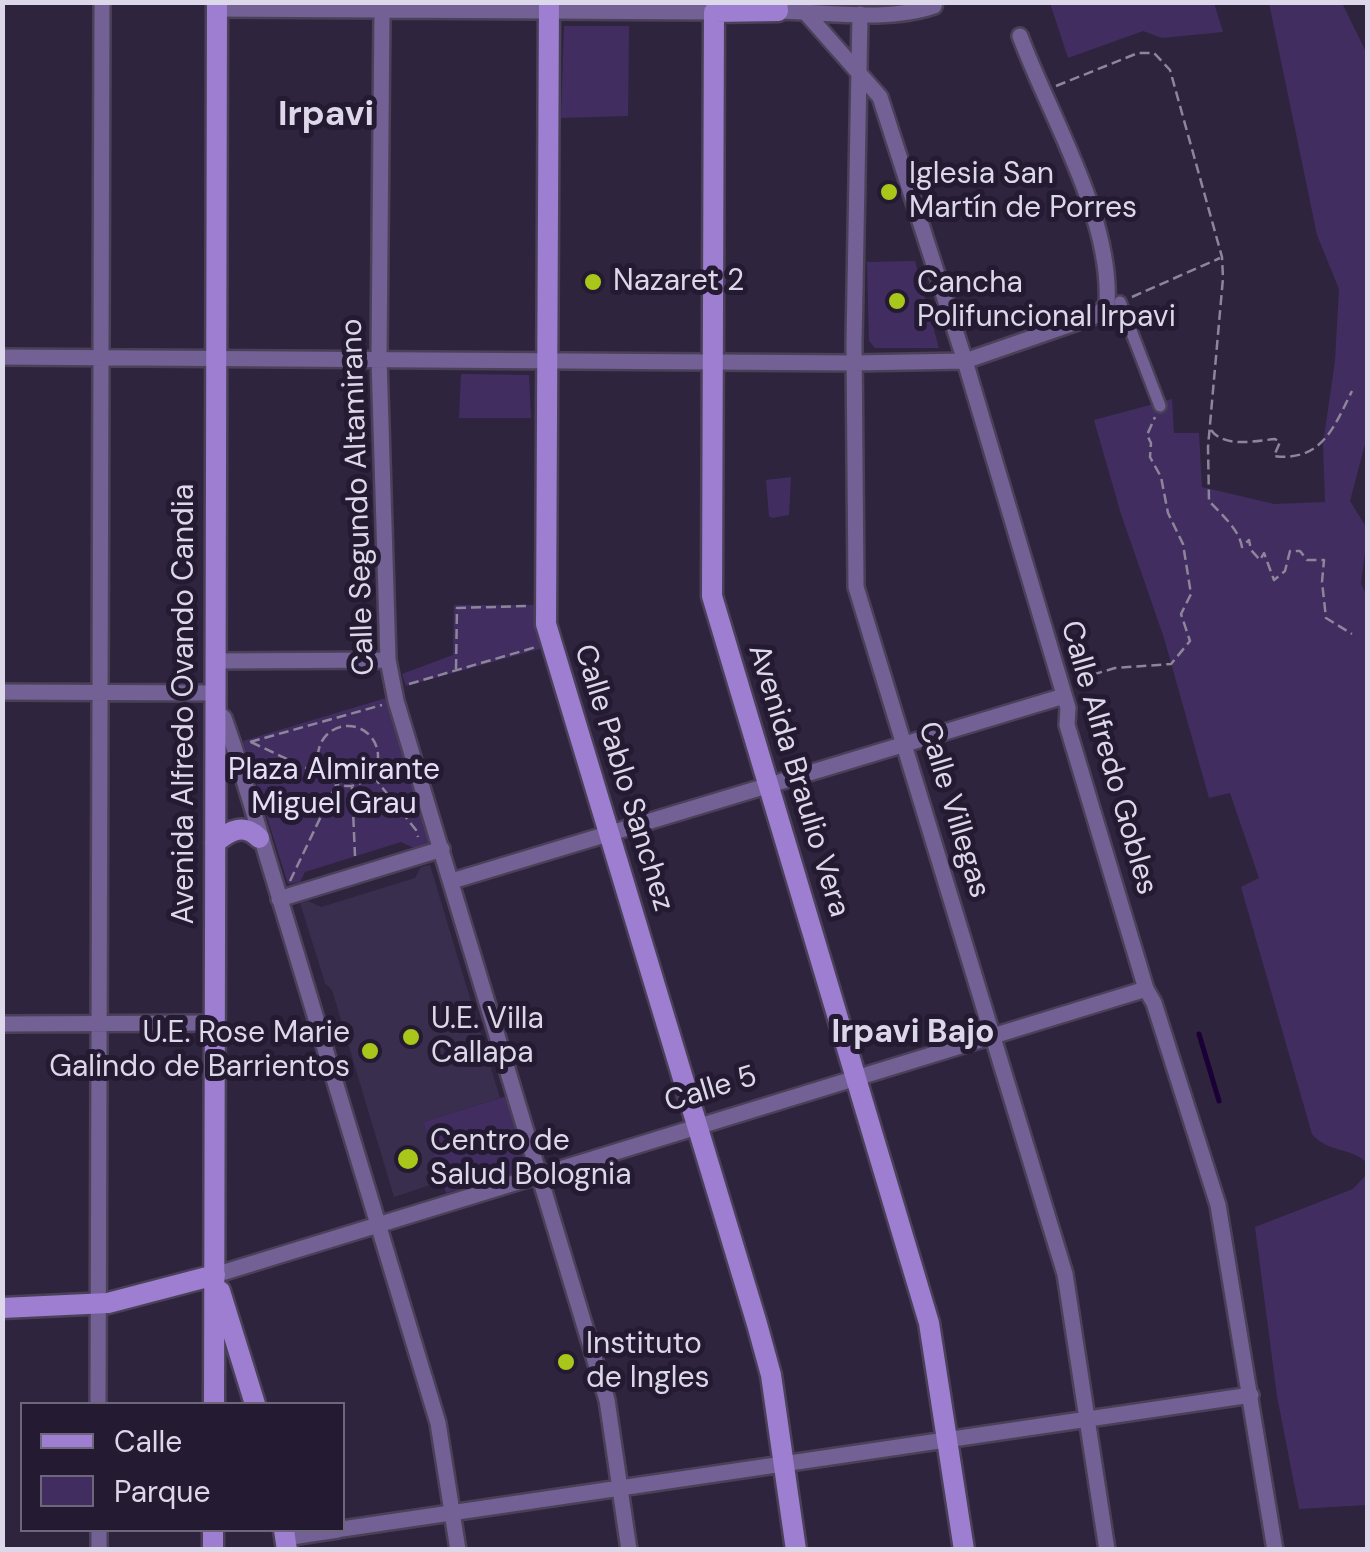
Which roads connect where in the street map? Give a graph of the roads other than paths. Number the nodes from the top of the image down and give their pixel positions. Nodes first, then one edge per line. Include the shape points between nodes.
1 (102, 2) edge
2 (934, 4) edge
3 (217, 6) edge
4 (549, 6) edge
5 (777, 7) edge
6 (382, 10) junction
7 (714, 12) junction
8 (806, 13) junction
9 (860, 14) junction
10 (1020, 36) dead end
11 (858, 72) junction
12 (1113, 303) junction
13 (2, 357) edge
14 (215, 358) junction
15 (380, 358) junction
16 (101, 359) junction
17 (546, 360) junction
18 (966, 361) junction
19 (712, 362) junction
20 (854, 363) junction
21 (1160, 406) road end
22 (388, 660) junction
23 (217, 661) junction
24 (2, 692) edge
25 (98, 692) junction
26 (1064, 696) junction
27 (217, 702) junction
28 (904, 745) junction
29 (768, 786) junction
30 (609, 833) junction
31 (259, 838) junction
32 (216, 843) junction
33 (442, 849) junction
34 (452, 881) junction
35 (284, 892) junction
36 (1146, 989) junction
37 (215, 1022) junction
38 (100, 1023) junction
39 (2, 1024) edge
40 (992, 1035) junction
41 (856, 1078) junction
42 (697, 1126) junction
43 (539, 1173) junction
44 (377, 1224) junction
45 (216, 1275) junction
46 (97, 1304) junction
47 (2, 1308) edge
48 (1251, 1395) junction
49 (98, 1402) edge
50 (214, 1402) edge
51 (253, 1402) edge
52 (1088, 1420) junction
53 (948, 1440) junction
54 (784, 1464) junction
55 (620, 1488) junction
56 (452, 1512) junction
57 (345, 1528) edge
58 (324, 1532) edge
59 (285, 1539) edge
60 (458, 1550) edge
61 (629, 1550) edge
62 (796, 1550) edge
63 (964, 1550) edge
64 (1107, 1550) edge
65 (1275, 1550) edge

1 - 16 street
2 - 9 street
3 - 6 street
3 - 14 main road, Avenida Alfredo Ovando Candia
4 - 6 street
4 - 7 street
4 - 17 main road, Calle Pablo Sanchez
5 - 7 main road
5 - 8 street
6 - 15 street, Calle Segundo Altamirano
7 - 19 main road, Avenida Braulio Vera
8 - 9 street
8 - 11 street, Calle Alfredo Gobles
9 - 11 street, Calle Villegas
10 - 12 street via 1086,190
11 - 18 street, Calle Alfredo Gobles via 880,97
11 - 20 street, Calle Villegas
12 - 18 street via 1098,315
12 - 21 street
13 - 16 street
14 - 15 street
14 - 16 street
14 - 23 main road, Avenida Alfredo Ovando Candia
15 - 17 street
15 - 22 street, Calle Segundo Altamirano
16 - 25 street
17 - 19 street
17 - 30 main road, Calle Pablo Sanchez via 546,624
18 - 20 street
18 - 26 street, Calle Alfredo Gobles
19 - 20 street
19 - 29 main road, Avenida Braulio Vera via 712,596
20 - 28 street, Calle Villegas via 856,587
22 - 23 street
22 - 33 street, Calle Segundo Altamirano via 390,696
23 - 27 main road, Avenida Alfredo Ovando Candia
24 - 25 street
25 - 27 street
25 - 38 street
26 - 28 street
26 - 36 street, Calle Alfredo Gobles
27 - 31 street
27 - 32 main road, Avenida Alfredo Ovando Candia
28 - 29 street
28 - 40 street, Calle Villegas
29 - 30 street
29 - 41 main road, Avenida Braulio Vera
30 - 34 street
30 - 42 main road, Calle Pablo Sanchez
31 - 32 main road via 239,828
31 - 35 street
32 - 37 main road, Avenida Alfredo Ovando Candia
33 - 34 street, Calle Segundo Altamirano
33 - 35 street
34 - 43 street, Calle Segundo Altamirano
35 - 44 street
36 - 40 street, Calle 5
36 - 48 street, Calle Alfredo Gobles via 1218,1205
37 - 38 street
37 - 45 main road, Avenida Alfredo Ovando Candia
38 - 39 street
38 - 46 street
40 - 41 street, Calle 5
40 - 52 street, Calle Villegas via 1065,1274
41 - 42 street, Calle 5
41 - 53 main road, Avenida Braulio Vera via 929,1323
42 - 43 street, Calle 5
42 - 54 main road, Calle Pablo Sanchez via 771,1375
43 - 44 street, Calle 5
43 - 55 street, Calle Segundo Altamirano via 607,1400
44 - 45 street, Calle 5
44 - 56 street via 438,1423
45 - 46 main road, Calle 5
45 - 50 main road, Avenida Alfredo Ovando Candia
45 - 51 main road
46 - 47 main road, Calle 5
46 - 49 street
48 - 52 street
48 - 65 street, Calle Alfredo Gobles
52 - 53 street
52 - 64 street, Calle Villegas
53 - 54 street
53 - 63 main road, Avenida Braulio Vera
54 - 55 street
54 - 62 main road, Calle Pablo Sanchez
55 - 56 street
55 - 61 street, Calle Segundo Altamirano
56 - 57 street
56 - 60 street
58 - 59 street

